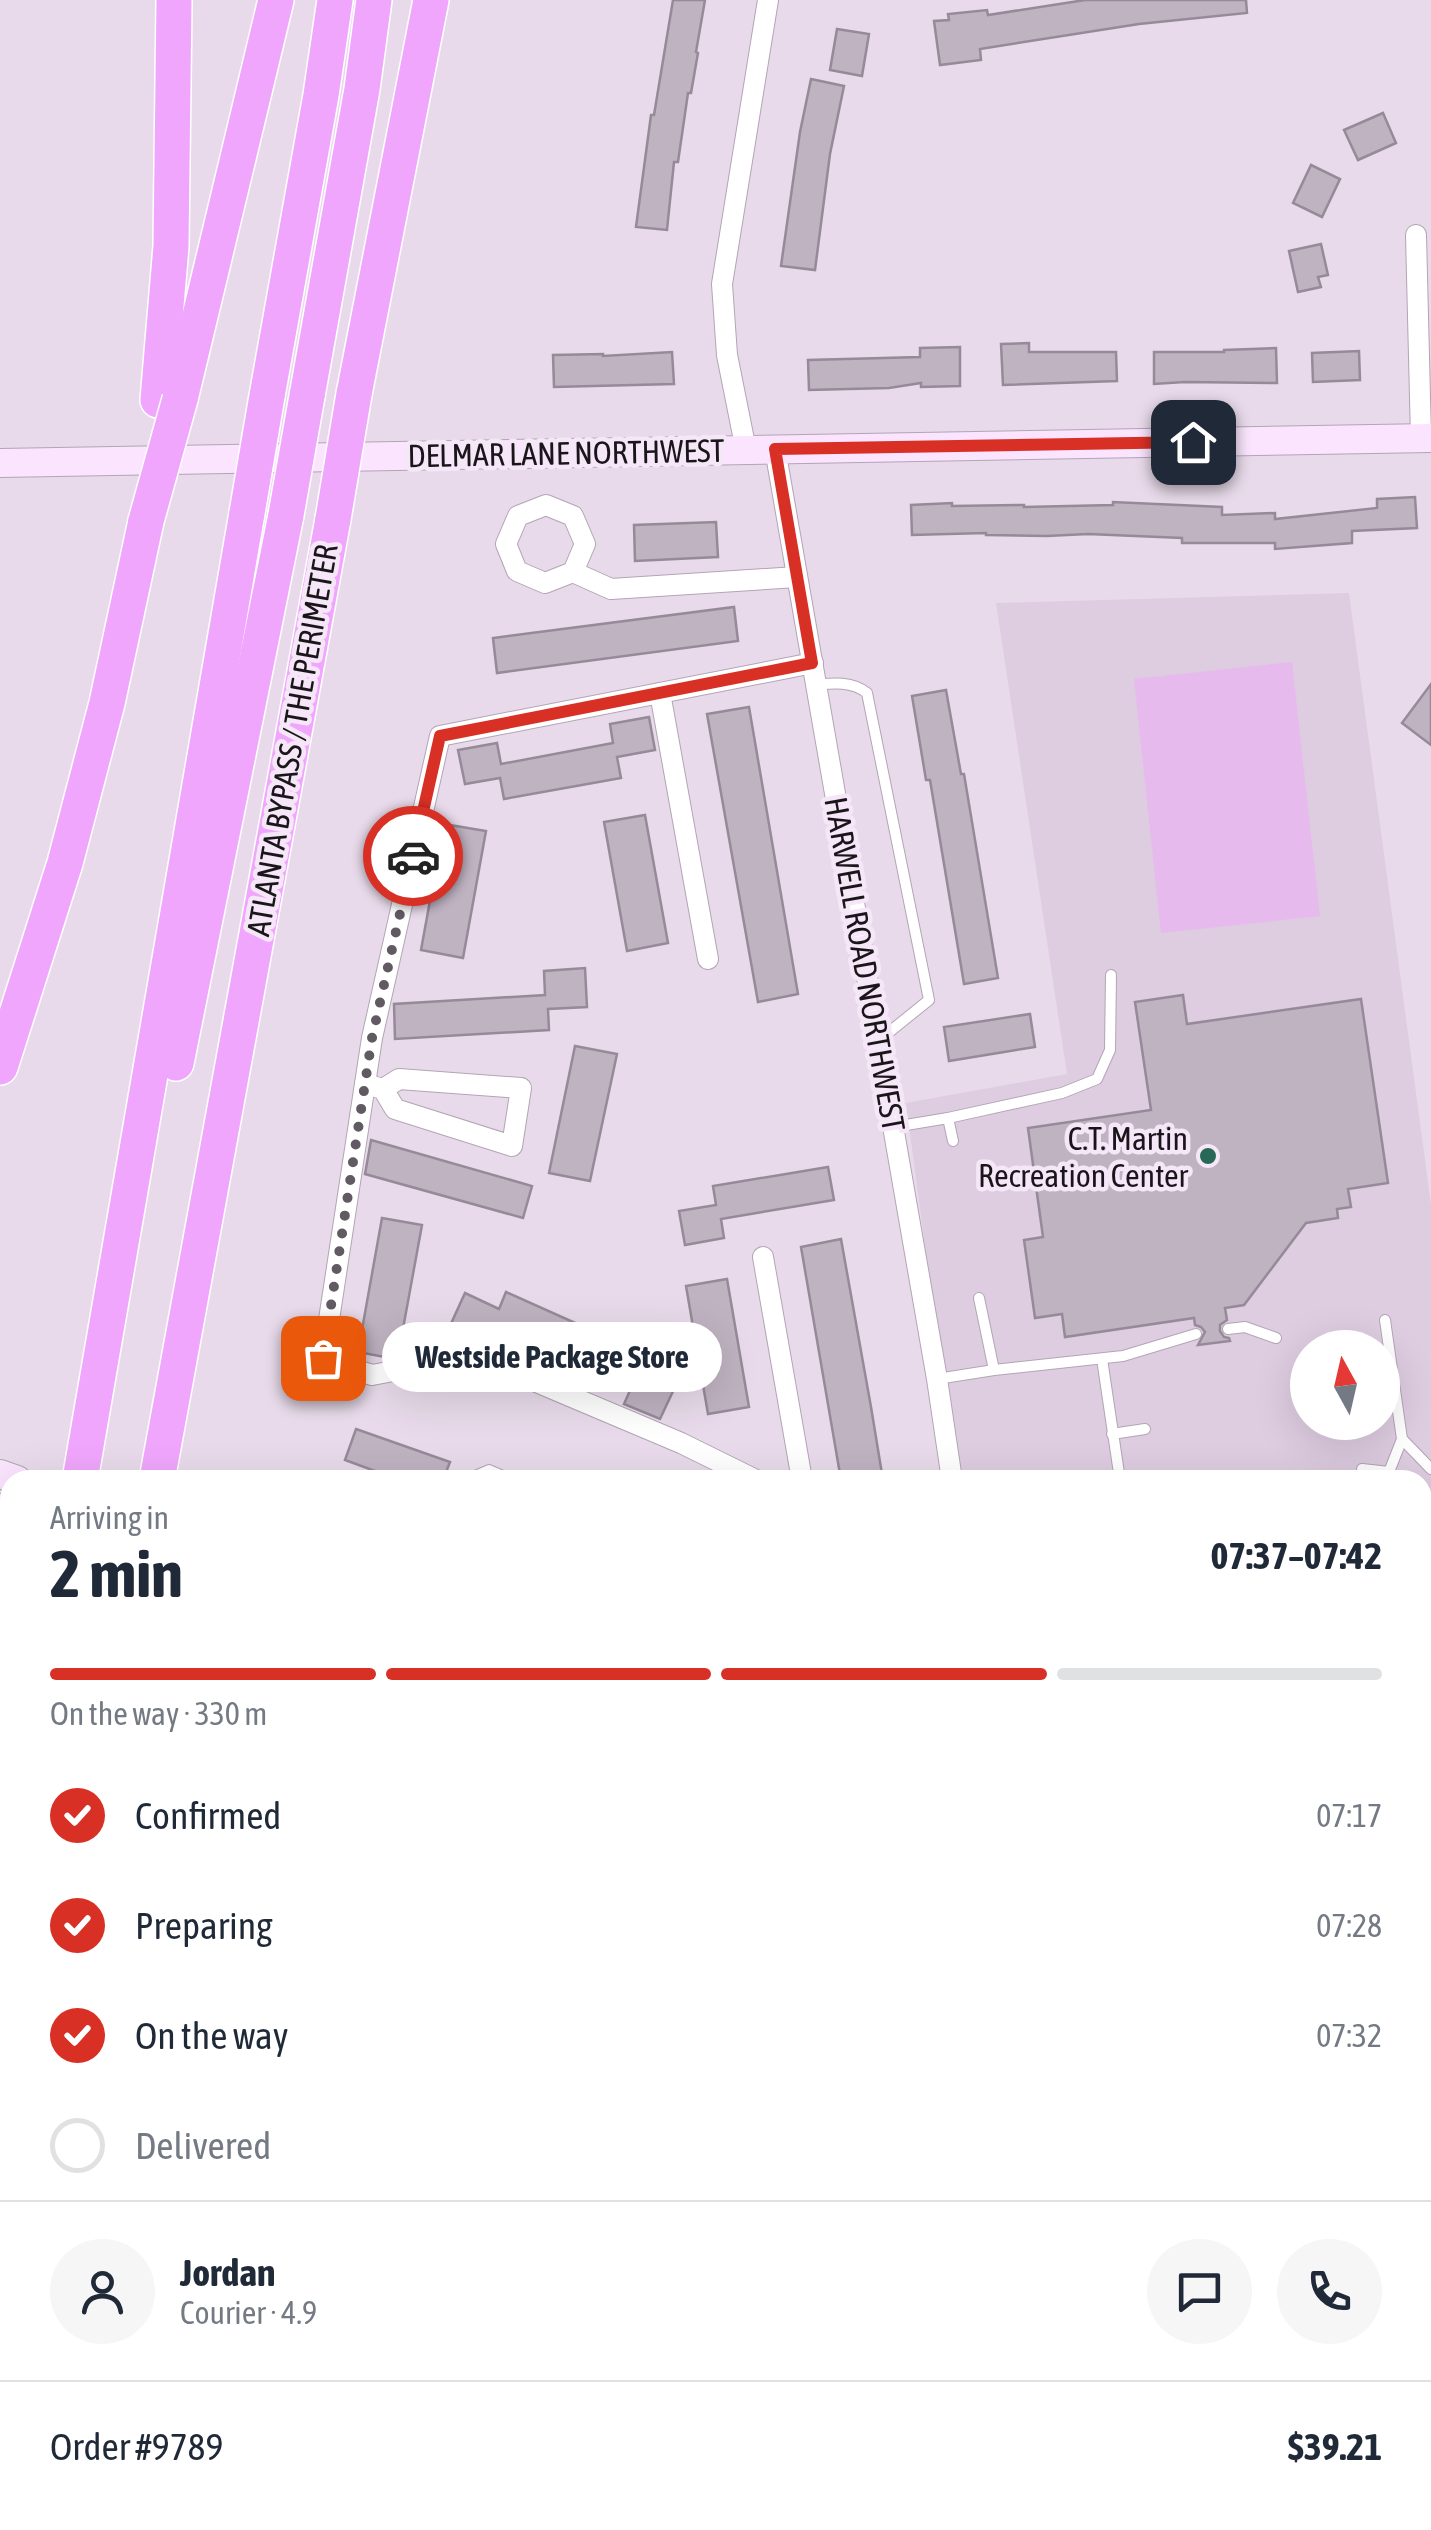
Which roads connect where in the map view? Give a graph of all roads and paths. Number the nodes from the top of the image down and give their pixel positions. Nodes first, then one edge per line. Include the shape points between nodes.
1 (174, 0) edge
2 (276, 0) edge
3 (335, 0) edge
4 (374, 0) edge
5 (768, 0) edge
6 (431, 2) edge
7 (1416, 235) dead end
8 (169, 399) junction
9 (1426, 438) edge
10 (775, 449) junction
11 (746, 450) junction
12 (0, 463) edge
13 (573, 572) dead end
14 (798, 577) junction
15 (812, 663) junction
16 (816, 685) junction
17 (660, 693) junction
18 (708, 959) dead end
19 (1112, 974) dead end
20 (878, 1041) junction
21 (0, 1068) edge
22 (374, 1086) junction
23 (948, 1118) junction
24 (893, 1128) junction
25 (953, 1142) dead end
26 (763, 1257) dead end
27 (979, 1298) dead end
28 (1385, 1320) dead end
29 (1228, 1329) dead end
30 (1387, 1330) edge
31 (1196, 1334) dead end
32 (1276, 1338) dead end
33 (1102, 1359) junction
34 (994, 1370) junction
35 (937, 1379) junction
36 (91, 1420) junction
37 (1400, 1424) edge
38 (1145, 1428) dead end
39 (1112, 1434) junction
40 (1402, 1440) junction
41 (1362, 1469) dead end
42 (1431, 1469) edge
43 (82, 1470) edge
44 (159, 1470) edge
45 (736, 1470) edge
46 (800, 1470) edge
47 (951, 1470) edge
48 (1118, 1470) edge
49 (1366, 1470) edge
50 (1391, 1470) edge

1 - 8 highway
2 - 8 highway
3 - 36 highway, bridge
4 - 36 highway, bridge via 286,516 224,829 160,1142
5 - 11 street via 722,284 727,355
6 - 44 highway, ATLANTA BYPASS / THE PERIMETER, bridge
7 - 9 street
8 - 21 highway, bridge via 107,702
9 - 10 street, DELMAR LANE NORTHWEST
10 - 11 street, DELMAR LANE NORTHWEST
10 - 14 street, HARWELL ROAD NORTHWEST
11 - 12 street, DELMAR LANE NORTHWEST
13 - 14 street via 611,588
14 - 15 street, HARWELL ROAD NORTHWEST
15 - 16 street, HARWELL ROAD NORTHWEST
15 - 17 street
16 - 20 street, HARWELL ROAD NORTHWEST
16 - 20 lane via 850,684 868,693 928,1000
17 - 18 street
17 - 22 street via 440,736 372,1038
19 - 23 lane via 1110,1050 1097,1080
20 - 24 street, HARWELL ROAD NORTHWEST
22 - 22 street via 399,1079 521,1088 512,1146 396,1109
22 - 45 street via 323,1358 372,1375 475,1356
23 - 24 lane
23 - 25 lane
24 - 35 street, HARWELL ROAD NORTHWEST
26 - 46 street
27 - 34 lane
28 - 30 lane
29 - 32 lane via 1245,1327
31 - 33 lane
33 - 34 lane
33 - 39 lane
34 - 35 lane
35 - 47 street, HARWELL ROAD NORTHWEST
36 - 43 highway
37 - 40 lane
38 - 39 lane
39 - 48 lane
40 - 42 lane
40 - 50 lane
41 - 49 lane

